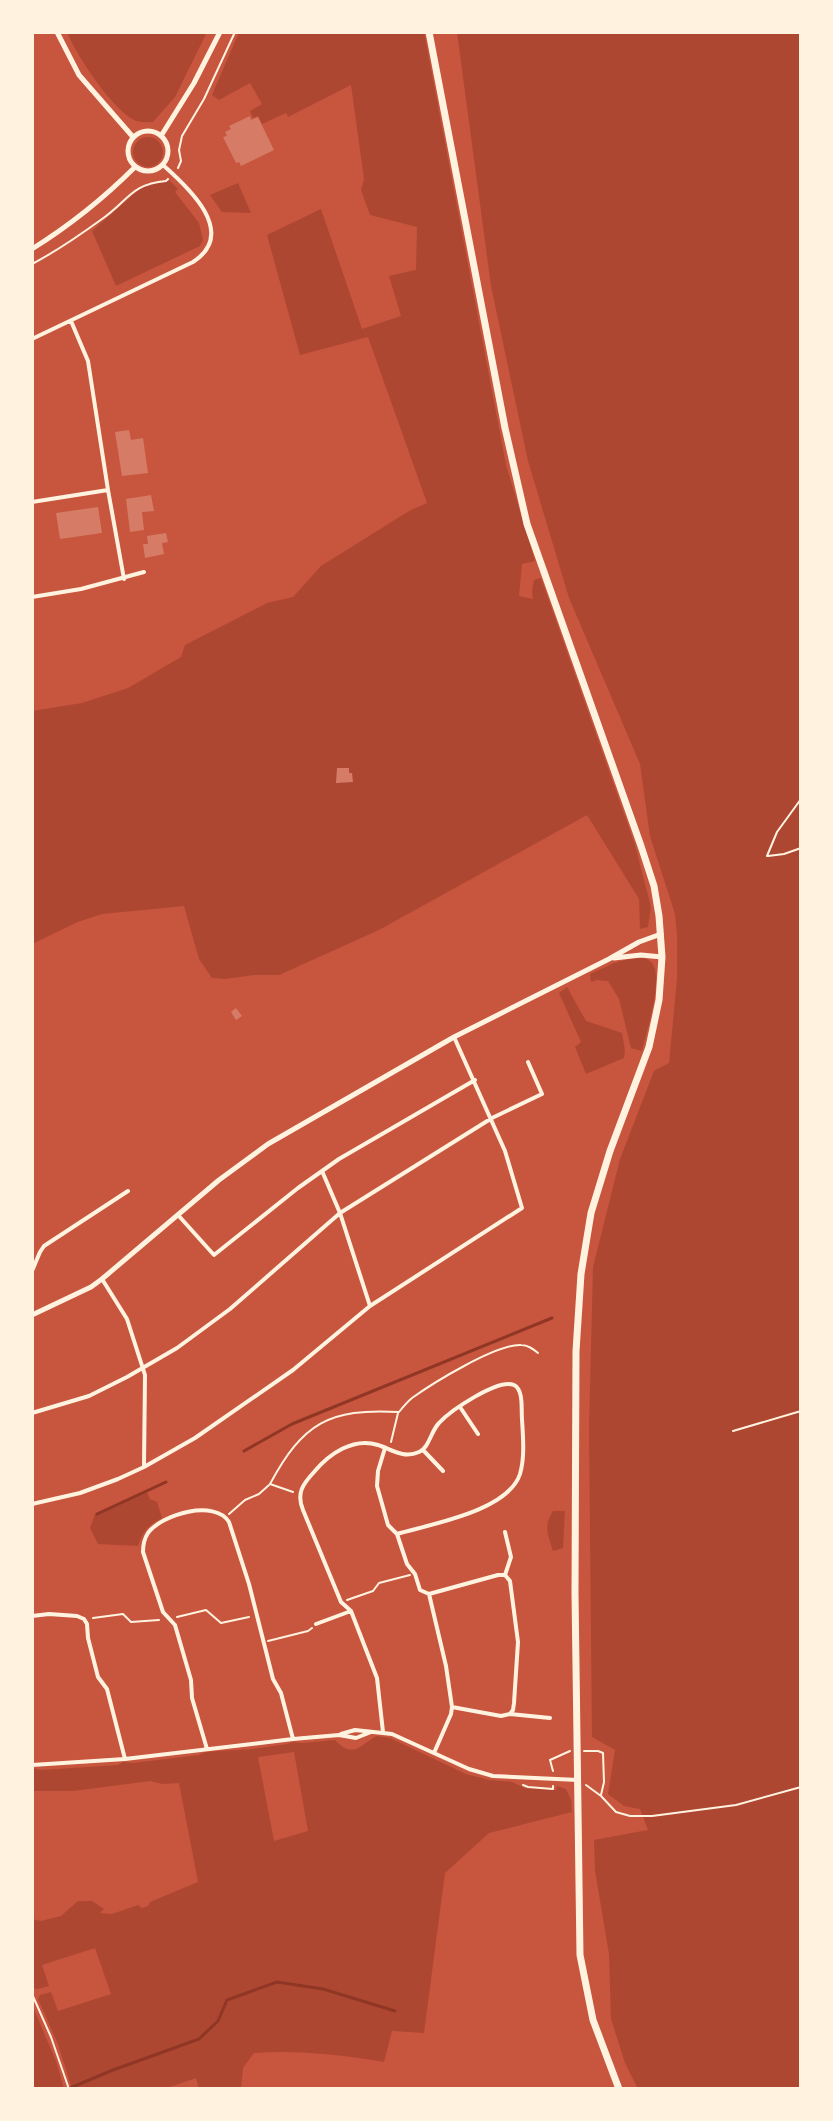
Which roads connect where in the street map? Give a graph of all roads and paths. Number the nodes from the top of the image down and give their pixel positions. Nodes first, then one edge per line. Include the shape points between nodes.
1 (57, 32) edge
2 (220, 32) edge
3 (235, 32) edge
4 (429, 32) edge
5 (161, 136) junction
6 (133, 137) junction
7 (163, 165) junction
8 (135, 167) junction
9 (173, 174) junction
10 (32, 249) edge
11 (32, 264) edge
12 (71, 321) junction
13 (32, 339) edge
14 (108, 490) junction
15 (32, 502) edge
16 (144, 572) dead end
17 (124, 579) junction
18 (32, 597) edge
19 (801, 799) edge
20 (801, 848) edge
21 (661, 934) junction
22 (662, 957) junction
23 (609, 959) junction
24 (454, 1037) junction
25 (528, 1062) dead end
26 (475, 1080) junction
27 (492, 1118) junction
28 (322, 1171) junction
29 (128, 1191) dead end
30 (340, 1213) junction
31 (178, 1215) junction
32 (32, 1271) edge
33 (102, 1279) junction
34 (370, 1306) junction
35 (32, 1315) edge
36 (538, 1353) dead end
37 (143, 1367) junction
38 (460, 1407) junction
39 (801, 1411) edge
40 (399, 1412) junction
41 (32, 1413) edge
42 (733, 1431) dead end
43 (478, 1434) dead end
44 (385, 1448) junction
45 (423, 1450) junction
46 (144, 1467) junction
47 (443, 1471) dead end
48 (270, 1484) junction
49 (299, 1494) junction
50 (32, 1504) edge
51 (226, 1517) junction
52 (505, 1532) dead end
53 (397, 1534) junction
54 (415, 1574) junction
55 (505, 1575) junction
56 (429, 1594) junction
57 (341, 1602) junction
58 (351, 1611) junction
59 (32, 1616) edge
60 (316, 1624) joint
61 (263, 1642) junction
62 (452, 1707) junction
63 (510, 1714) junction
64 (550, 1718) dead end
65 (383, 1732) junction
66 (293, 1739) junction
67 (207, 1749) junction
68 (578, 1751) junction
69 (434, 1753) junction
70 (125, 1759) junction
71 (550, 1760) dead end
72 (32, 1765) edge
73 (578, 1780) junction
74 (801, 1787) edge
75 (601, 1796) junction
76 (32, 1994) edge
77 (69, 2089) edge
78 (619, 2089) edge

1 - 6 street via 79,75
2 - 5 street
3 - 9 path via 182,136 180,165
4 - 21 main road via 527,524 641,846
5 - 6 street via 150,131
5 - 7 street via 168,147
6 - 8 street via 128,156
7 - 8 street via 146,172
7 - 9 street
8 - 10 street via 102,200
9 - 11 path via 137,188 105,217
9 - 12 street via 209,219 211,237 205,253
12 - 13 street
12 - 14 street via 88,361
14 - 15 street
14 - 17 street
16 - 17 street
17 - 18 street
19 - 20 path via 767,856
21 - 22 main road
21 - 23 street
22 - 23 street
22 - 68 main road via 654,1031 600,1182 581,1274 575,1504
23 - 24 street
24 - 26 street
24 - 31 street via 268,1144
25 - 27 street via 542,1094
26 - 27 street
26 - 28 street
27 - 30 street
27 - 34 street via 522,1208
28 - 30 street
28 - 31 street via 214,1255
29 - 32 street via 44,1246
30 - 34 street
30 - 37 street via 214,1322
31 - 33 street
33 - 35 street
33 - 37 street via 127,1319
34 - 46 street via 252,1400
36 - 40 path via 521,1345 496,1351 410,1399
37 - 41 street via 89,1396
37 - 46 street
38 - 43 street
38 - 45 street via 440,1422
38 - 53 street via 495,1387 516,1386 523,1431 517,1480 503,1497 484,1507
39 - 42 path
40 - 44 path
40 - 48 path via 327,1419 300,1440
44 - 45 street via 406,1454
44 - 49 street via 364,1443 339,1450 318,1467
44 - 53 street via 377,1486 388,1525
45 - 47 street
46 - 50 street via 80,1493
48 - 49 path
48 - 51 path
49 - 57 street
51 - 61 street
51 - 67 street via 205,1511 158,1523 148,1533 143,1552 163,1612 175,1625
52 - 55 street via 511,1557
53 - 54 street
54 - 56 street via 420,1590
54 - 57 path via 379,1583 373,1591
55 - 56 street
55 - 63 street via 518,1642
56 - 62 street
57 - 58 street
58 - 60 street
58 - 65 street via 377,1678
59 - 70 street via 84,1619
60 - 61 path via 308,1631
61 - 66 street
62 - 63 street
62 - 69 street
63 - 64 street
65 - 66 street
65 - 69 street
66 - 67 street
67 - 70 street
68 - 71 path
68 - 73 main road
68 - 75 path via 603,1753
69 - 73 street via 493,1776
70 - 72 street
73 - 75 path
73 - 78 main road via 580,1955 593,2020
74 - 75 path via 736,1805 652,1816 616,1812
76 - 77 path

